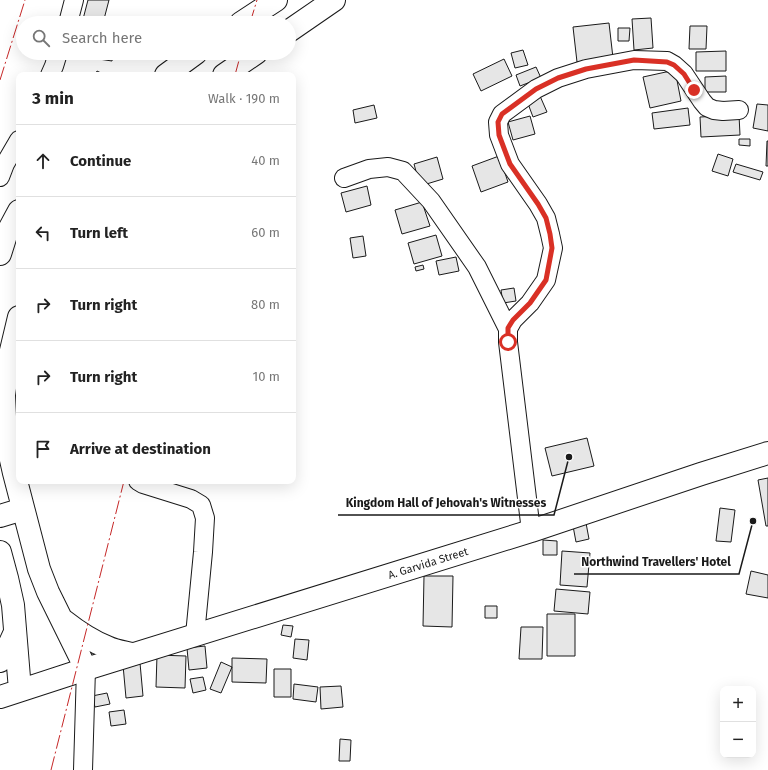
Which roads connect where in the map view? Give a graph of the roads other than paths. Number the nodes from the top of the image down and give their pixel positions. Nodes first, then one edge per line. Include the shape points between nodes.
1 (74, 0) edge
2 (276, 0) edge
3 (334, 0) edge
4 (70, 16) edge
5 (252, 16) edge
6 (296, 26) edge
7 (56, 60) edge
8 (186, 60) edge
9 (246, 60) edge
10 (51, 72) edge
11 (170, 72) edge
12 (228, 72) edge
13 (739, 110) dead end
14 (16, 145) edge
15 (0, 177) edge
16 (344, 178) dead end
17 (16, 217) edge
18 (0, 254) edge
19 (508, 328) junction
20 (16, 329) edge
21 (768, 453) edge
22 (16, 480) edge
23 (17, 484) edge
24 (143, 484) edge
25 (23, 509) junction
26 (0, 516) edge
27 (531, 531) junction
28 (0, 552) edge
29 (61, 618) junction
30 (15, 631) junction
31 (195, 635) junction
32 (132, 654) junction
33 (0, 661) edge
34 (86, 669) junction
35 (10, 694) edge
36 (83, 770) edge

1 - 4 street
2 - 5 main road
3 - 6 main road
7 - 10 street
8 - 11 main road
9 - 12 main road
13 - 19 street via 723,111 708,107 684,74 674,65 667,62 634,60 586,69 558,78 536,89 502,114 498,122 499,135 507,157 546,218 552,248 546,280
14 - 15 street
16 - 19 street via 369,169 388,167 403,171 431,201 477,267
17 - 18 main road
19 - 27 street
20 - 22 main road via 4,395 6,438
21 - 27 main road, A. Garvida Street
23 - 25 main road
24 - 31 street via 191,499 201,506 205,518
25 - 26 main road
25 - 29 main road via 39,569
27 - 31 main road, A. Garvida Street
28 - 30 main road via 13,605
29 - 32 main road via 92,640
29 - 34 main road
30 - 33 main road
30 - 35 main road
31 - 32 main road, A. Garvida Street
32 - 34 main road, A. Garvida Street
34 - 35 main road, A. Garvida Street
34 - 36 street

